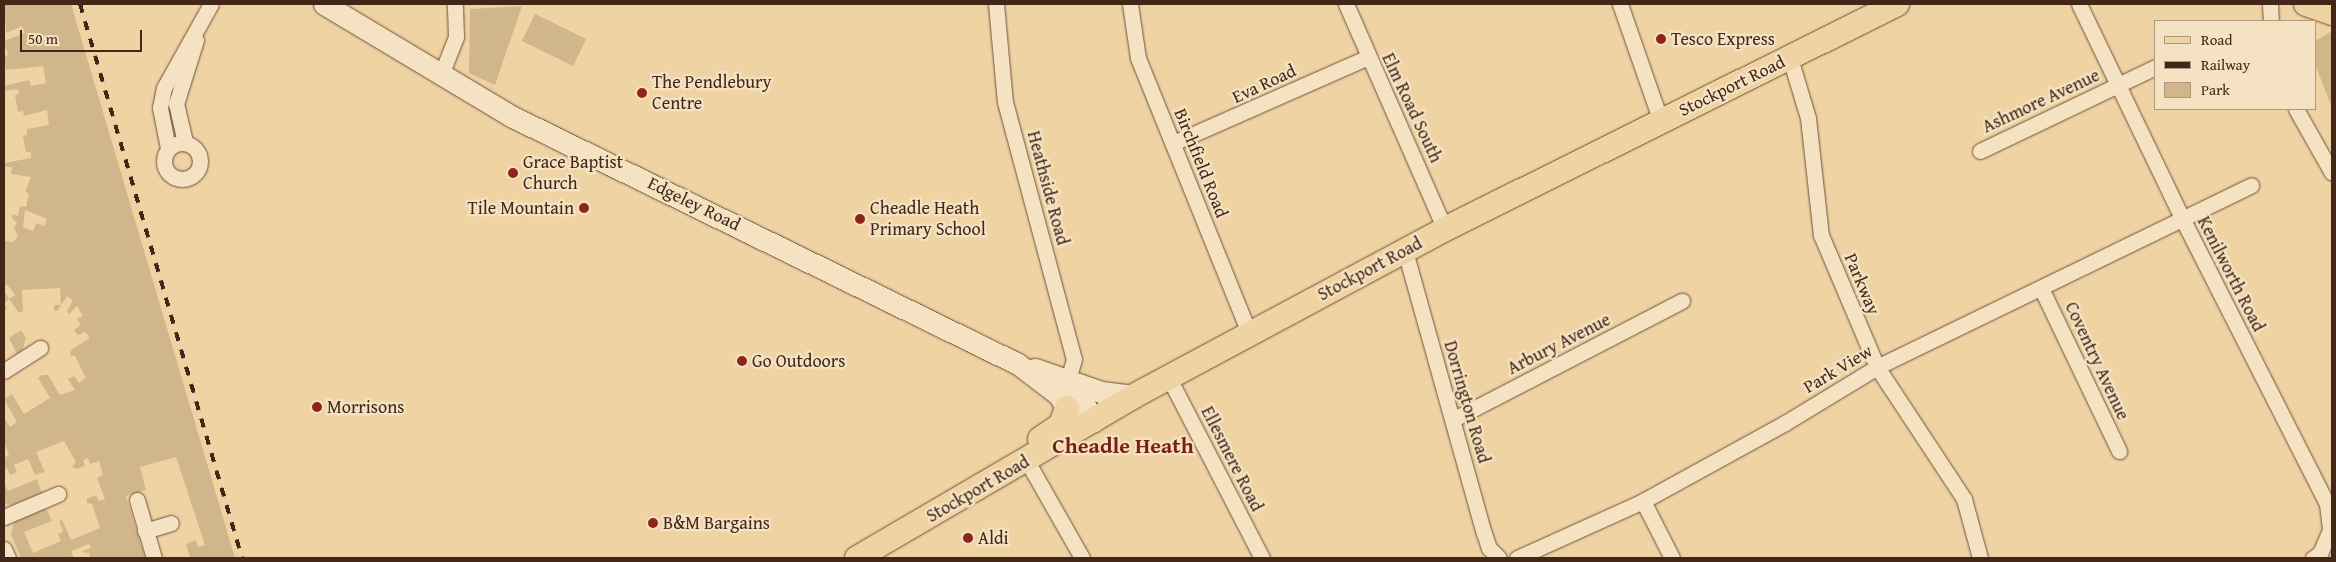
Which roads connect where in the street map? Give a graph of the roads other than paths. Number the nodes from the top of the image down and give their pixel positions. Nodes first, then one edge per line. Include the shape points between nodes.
1 (324, 4) edge
2 (455, 4) edge
3 (996, 4) edge
4 (1130, 4) edge
5 (1346, 4) edge
6 (1620, 4) edge
7 (1897, 4) edge
8 (2079, 4) edge
9 (2270, 4) edge
10 (2306, 4) edge
11 (208, 6) edge
12 (2332, 14) edge
13 (2271, 20) edge
14 (2316, 21) edge
15 (200, 24) junction
16 (1368, 57) junction
17 (1790, 58) junction
18 (2154, 68) edge
19 (441, 74) junction
20 (2118, 86) junction
21 (2297, 110) edge
22 (1661, 122) junction
23 (185, 142) junction
24 (1173, 143) junction
25 (168, 148) junction
26 (1980, 151) dead end
27 (2332, 173) edge
28 (2250, 185) dead end
29 (2182, 218) junction
30 (1445, 229) junction
31 (1405, 251) junction
32 (2041, 288) junction
33 (1682, 301) dead end
34 (1249, 333) junction
35 (40, 348) dead end
36 (1018, 364) junction
37 (1877, 367) junction
38 (4, 371) edge
39 (1169, 378) junction
40 (1070, 381) junction
41 (1134, 396) junction
42 (1067, 408) junction
43 (1454, 419) junction
44 (1088, 424) junction
45 (2119, 451) dead end
46 (1027, 461) junction
47 (58, 494) dead end
48 (137, 500) dead end
49 (1643, 500) junction
50 (4, 517) edge
51 (171, 523) dead end
52 (145, 531) junction
53 (4, 549) edge
54 (8, 558) edge
55 (154, 558) edge
56 (857, 558) edge
57 (1082, 558) edge
58 (1262, 558) edge
59 (1500, 558) edge
60 (1517, 558) edge
61 (1672, 558) edge
62 (1980, 558) edge
63 (2313, 558) edge

1 - 19 main road, Edgeley Road
2 - 19 street via 456,37
3 - 40 street, Heathside Road via 1005,102 1074,360
4 - 24 street, Birchfield Road via 1138,58
5 - 16 street, Elm Road South
6 - 22 street
7 - 17 main road, Stockport Road
8 - 20 street, Kenilworth Road
9 - 13 street
10 - 12 main road
11 - 15 street
12 - 14 street
15 - 23 street via 176,104
15 - 25 street via 178,60 162,98 160,108
16 - 24 street, Eva Road
16 - 30 street, Elm Road South
17 - 22 main road, Stockport Road
17 - 37 street, Parkway via 1808,118 1821,235
18 - 20 street, Ashmore Avenue
19 - 36 main road, Edgeley Road via 511,116
20 - 26 street, Ashmore Avenue
20 - 29 street, Kenilworth Road
21 - 27 street
22 - 30 main road, Stockport Road
23 - 25 street
23 - 25 street via 196,148 201,159 198,171 188,178 176,178 166,171 163,159
24 - 34 street, Birchfield Road
28 - 29 street, Park View
29 - 32 street, Park View
29 - 63 street, Kenilworth Road via 2327,504 2330,530 2320,553
30 - 31 main road, Stockport Road
31 - 34 main road, Stockport Road
31 - 43 street, Dorrington Road
32 - 37 street, Park View
32 - 45 street, Coventry Avenue
33 - 43 street, Arbury Avenue
34 - 39 main road, Stockport Road
35 - 38 street
36 - 40 main road, Edgeley Road
36 - 42 main road, Edgeley Road via 1058,395
37 - 49 street, Park View via 1785,423
37 - 62 street, Parkway via 1964,499
39 - 41 main road, Stockport Road
39 - 58 street, Ellesmere Road
40 - 41 main road, Edgeley Road via 1101,392
40 - 44 main road
41 - 44 main road, Stockport Road
42 - 44 main road, Edgeley Road via 1074,423
42 - 46 main road via 1061,425 1032,444
43 - 59 street, Dorrington Road via 1484,533 1489,548
44 - 46 main road, Stockport Road
46 - 56 main road, Stockport Road
46 - 57 street
47 - 50 street
48 - 52 street
49 - 60 street, Park View
49 - 61 street
51 - 52 street
52 - 55 street
53 - 54 street

